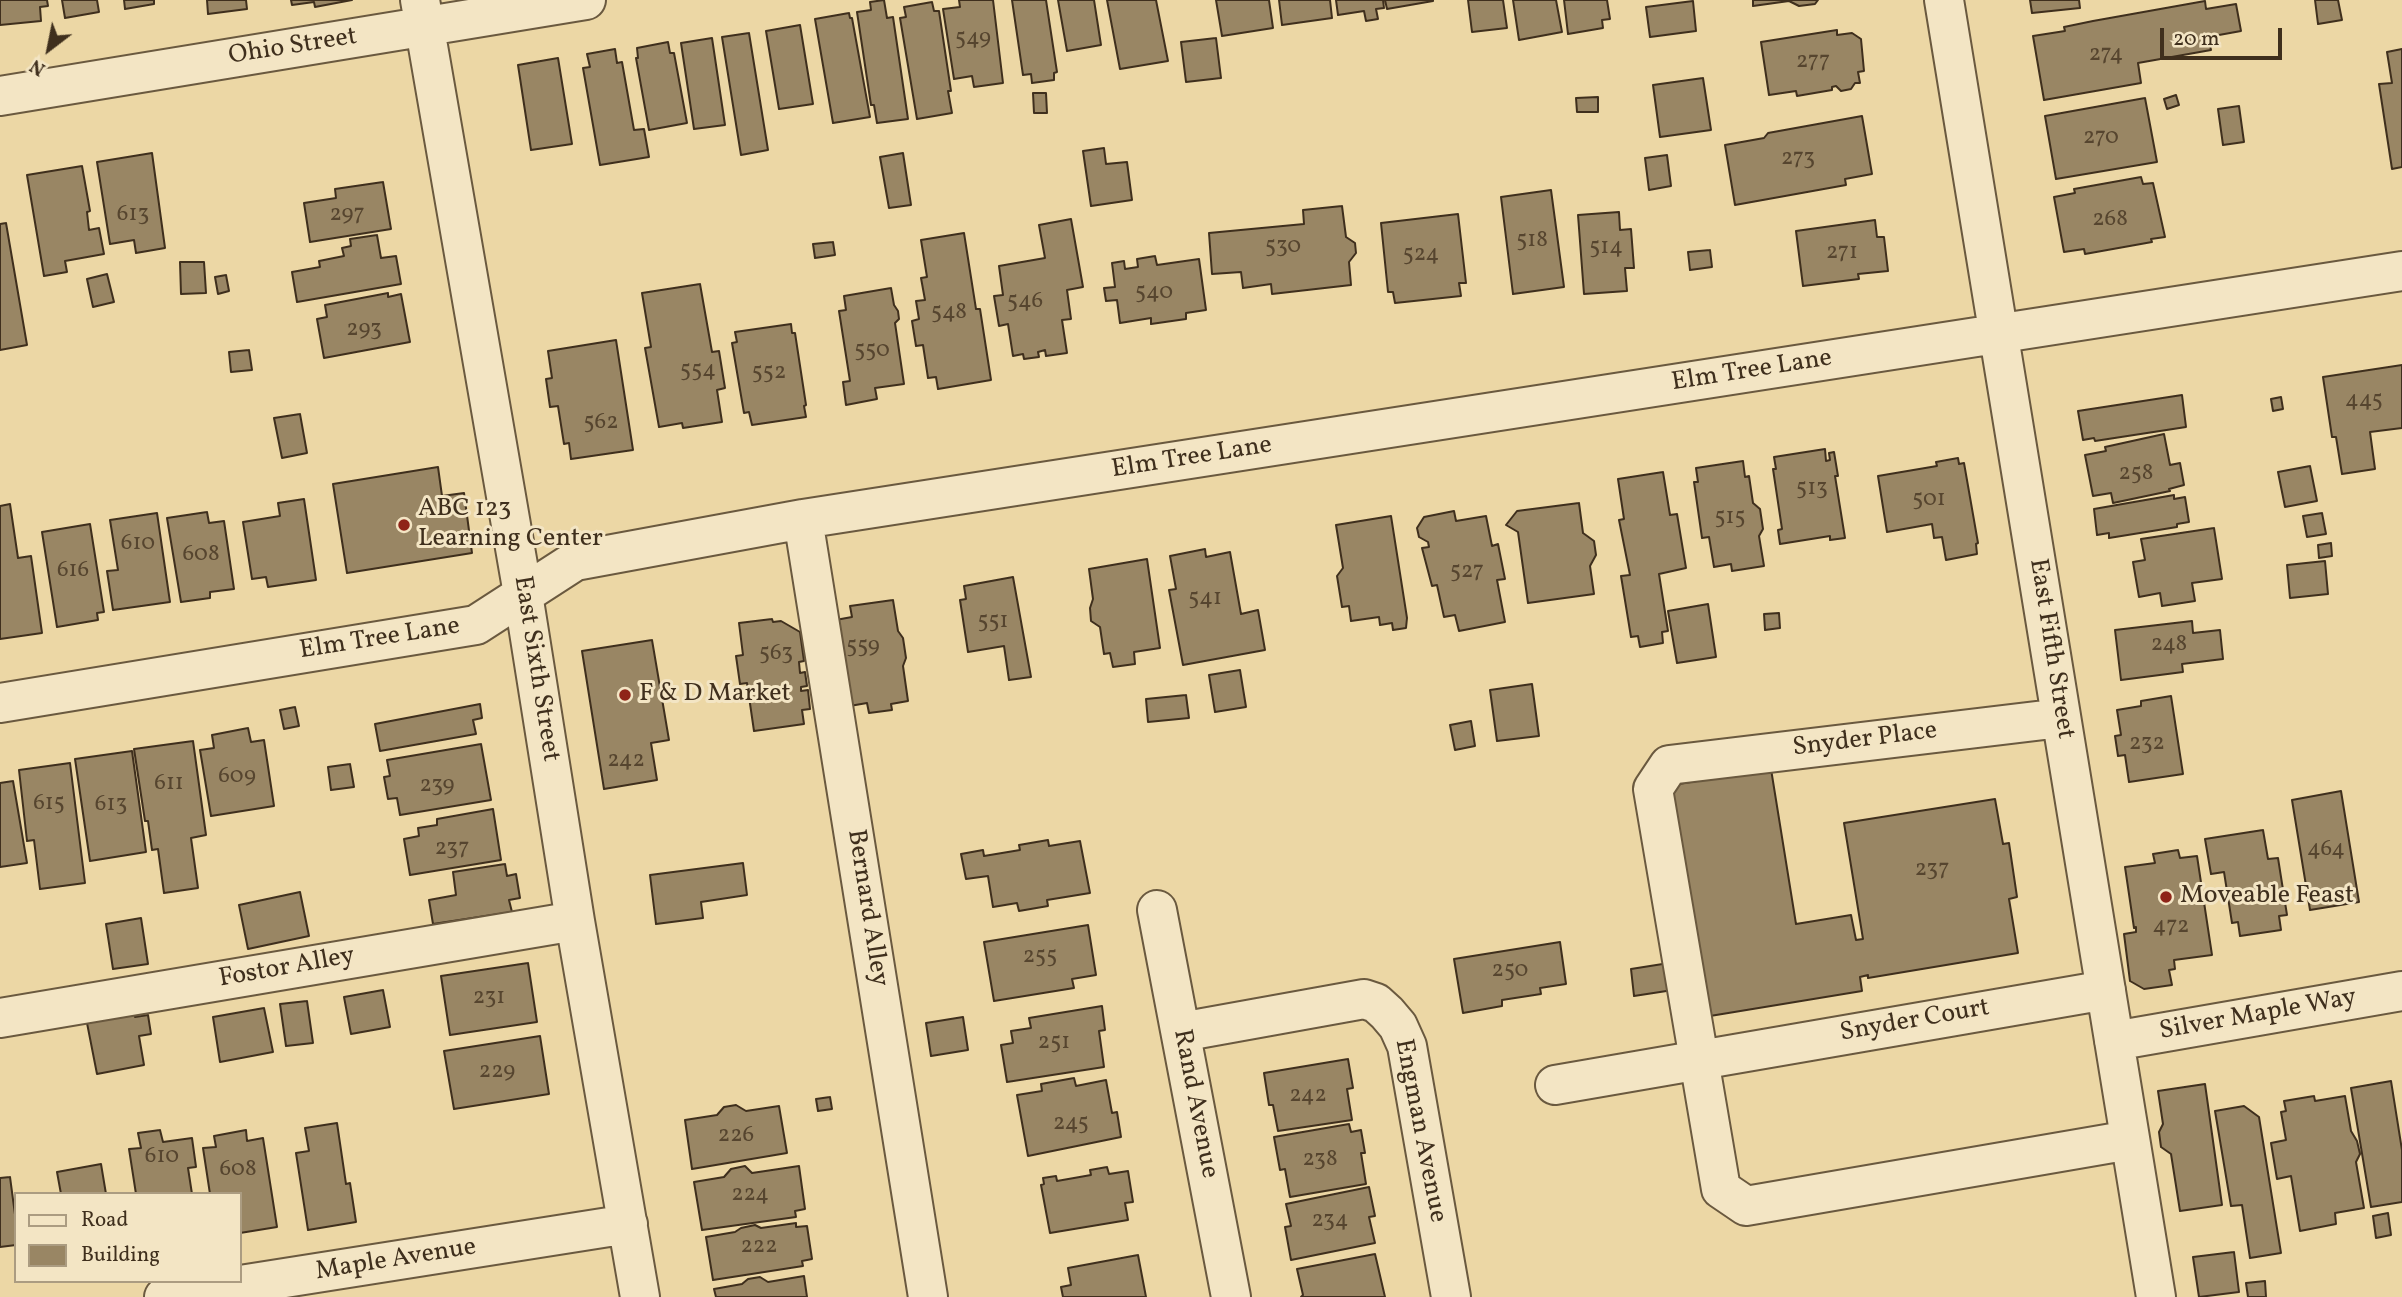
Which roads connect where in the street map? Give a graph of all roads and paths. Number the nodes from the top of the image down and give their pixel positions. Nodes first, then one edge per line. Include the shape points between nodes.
1 (586, 0) edge
2 (1944, 0) edge
3 (423, 13) edge
4 (0, 96) edge
5 (2402, 271) edge
6 (1998, 333) junction
7 (803, 519) junction
8 (523, 594) junction
9 (0, 703) edge
10 (2062, 718) junction
11 (1157, 910) dead end
12 (575, 921) junction
13 (2106, 990) junction
14 (2402, 991) edge
15 (0, 1018) edge
16 (1181, 1032) junction
17 (2114, 1041) junction
18 (1713, 1057) junction
19 (1555, 1085) dead end
20 (2130, 1140) junction
21 (628, 1224) junction
22 (164, 1297) edge
23 (640, 1297) edge
24 (928, 1297) edge
25 (1231, 1297) edge
26 (1451, 1297) edge
27 (2156, 1297) edge

1 - 3 street, Ohio Street
2 - 6 street, East Fifth Street
3 - 4 street, Ohio Street
3 - 8 street, East Sixth Street
5 - 6 street, Elm Tree Lane
6 - 7 street, Elm Tree Lane
6 - 10 street, East Fifth Street
7 - 8 street, Elm Tree Lane via 575,561
7 - 24 street, Bernard Alley
8 - 9 street, Elm Tree Lane via 476,625
8 - 12 street, East Sixth Street
10 - 13 street, East Fifth Street
10 - 18 street, Snyder Place via 1669,765 1653,789
11 - 16 street, Rand Avenue
12 - 15 street, Fostor Alley
12 - 21 street, East Sixth Street
13 - 17 street, East Fifth Street
13 - 18 street, Snyder Court
14 - 17 street, Silver Maple Way
16 - 25 street, Rand Avenue
16 - 26 street, Engman Avenue via 1364,999 1387,1013 1407,1046
17 - 20 street, East Fifth Street
18 - 19 street, Snyder Court
18 - 20 street via 1721,1189 1746,1206
20 - 27 street, East Fifth Street
21 - 22 street, Maple Avenue
21 - 23 street, East Sixth Street

